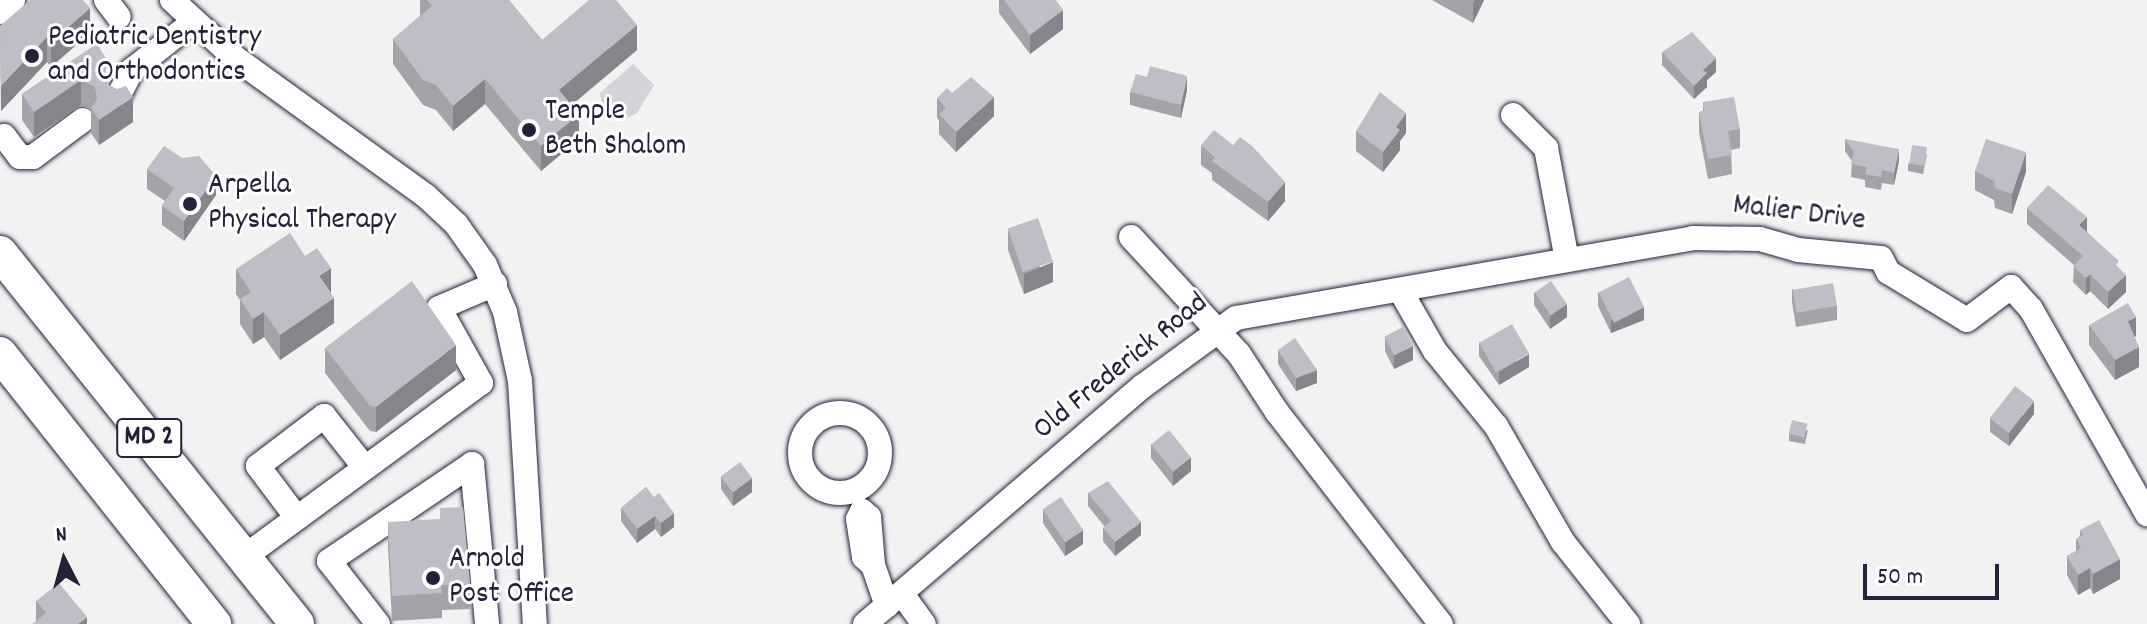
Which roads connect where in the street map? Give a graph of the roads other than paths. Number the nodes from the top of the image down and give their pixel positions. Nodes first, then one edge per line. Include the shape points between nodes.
1 (13, 0) edge
2 (172, 0) edge
3 (0, 12) edge
4 (192, 23) junction
5 (117, 99) edge
6 (1513, 115) dead end
7 (83, 120) dead end
8 (4, 136) dead end
9 (1131, 237) dead end
10 (0, 253) edge
11 (1567, 260) junction
12 (495, 284) junction
13 (1400, 290) junction
14 (1214, 330) junction
15 (0, 354) edge
16 (520, 381) junction
17 (481, 383) junction
18 (365, 468) junction
19 (859, 501) dead end
20 (2147, 514) edge
21 (297, 518) junction
22 (244, 557) junction
23 (894, 600) junction
24 (214, 624) edge
25 (297, 624) edge
26 (378, 624) edge
27 (487, 624) edge
28 (535, 624) edge
29 (865, 624) edge
30 (924, 624) edge
31 (1441, 624) edge
32 (1628, 624) edge

1 - 3 street
2 - 4 street
4 - 5 street via 132,70
4 - 12 street via 426,196 473,245
6 - 11 street via 1546,148
7 - 8 street via 33,157 20,157
9 - 14 street
10 - 22 highway, MD 2
11 - 13 street, Old Frederick Road
11 - 20 street, Malier Drive via 1730,236 1798,250 1881,258 1888,272 1967,320 2011,287 2031,309
12 - 16 street
12 - 17 street via 439,308
13 - 14 street, Old Frederick Road via 1260,311
13 - 32 street via 1435,351 1496,426 1563,542
14 - 23 street, Old Frederick Road
14 - 31 street via 1239,354 1277,412
15 - 24 highway, MD 2
16 - 17 street
16 - 28 street
17 - 18 street
18 - 21 street
18 - 21 street via 324,416 258,466
19 - 23 street via 869,517 873,565
21 - 22 street
22 - 25 highway, MD 2
23 - 29 street, Old Frederick Road
23 - 30 street
26 - 27 street via 329,561 472,464

